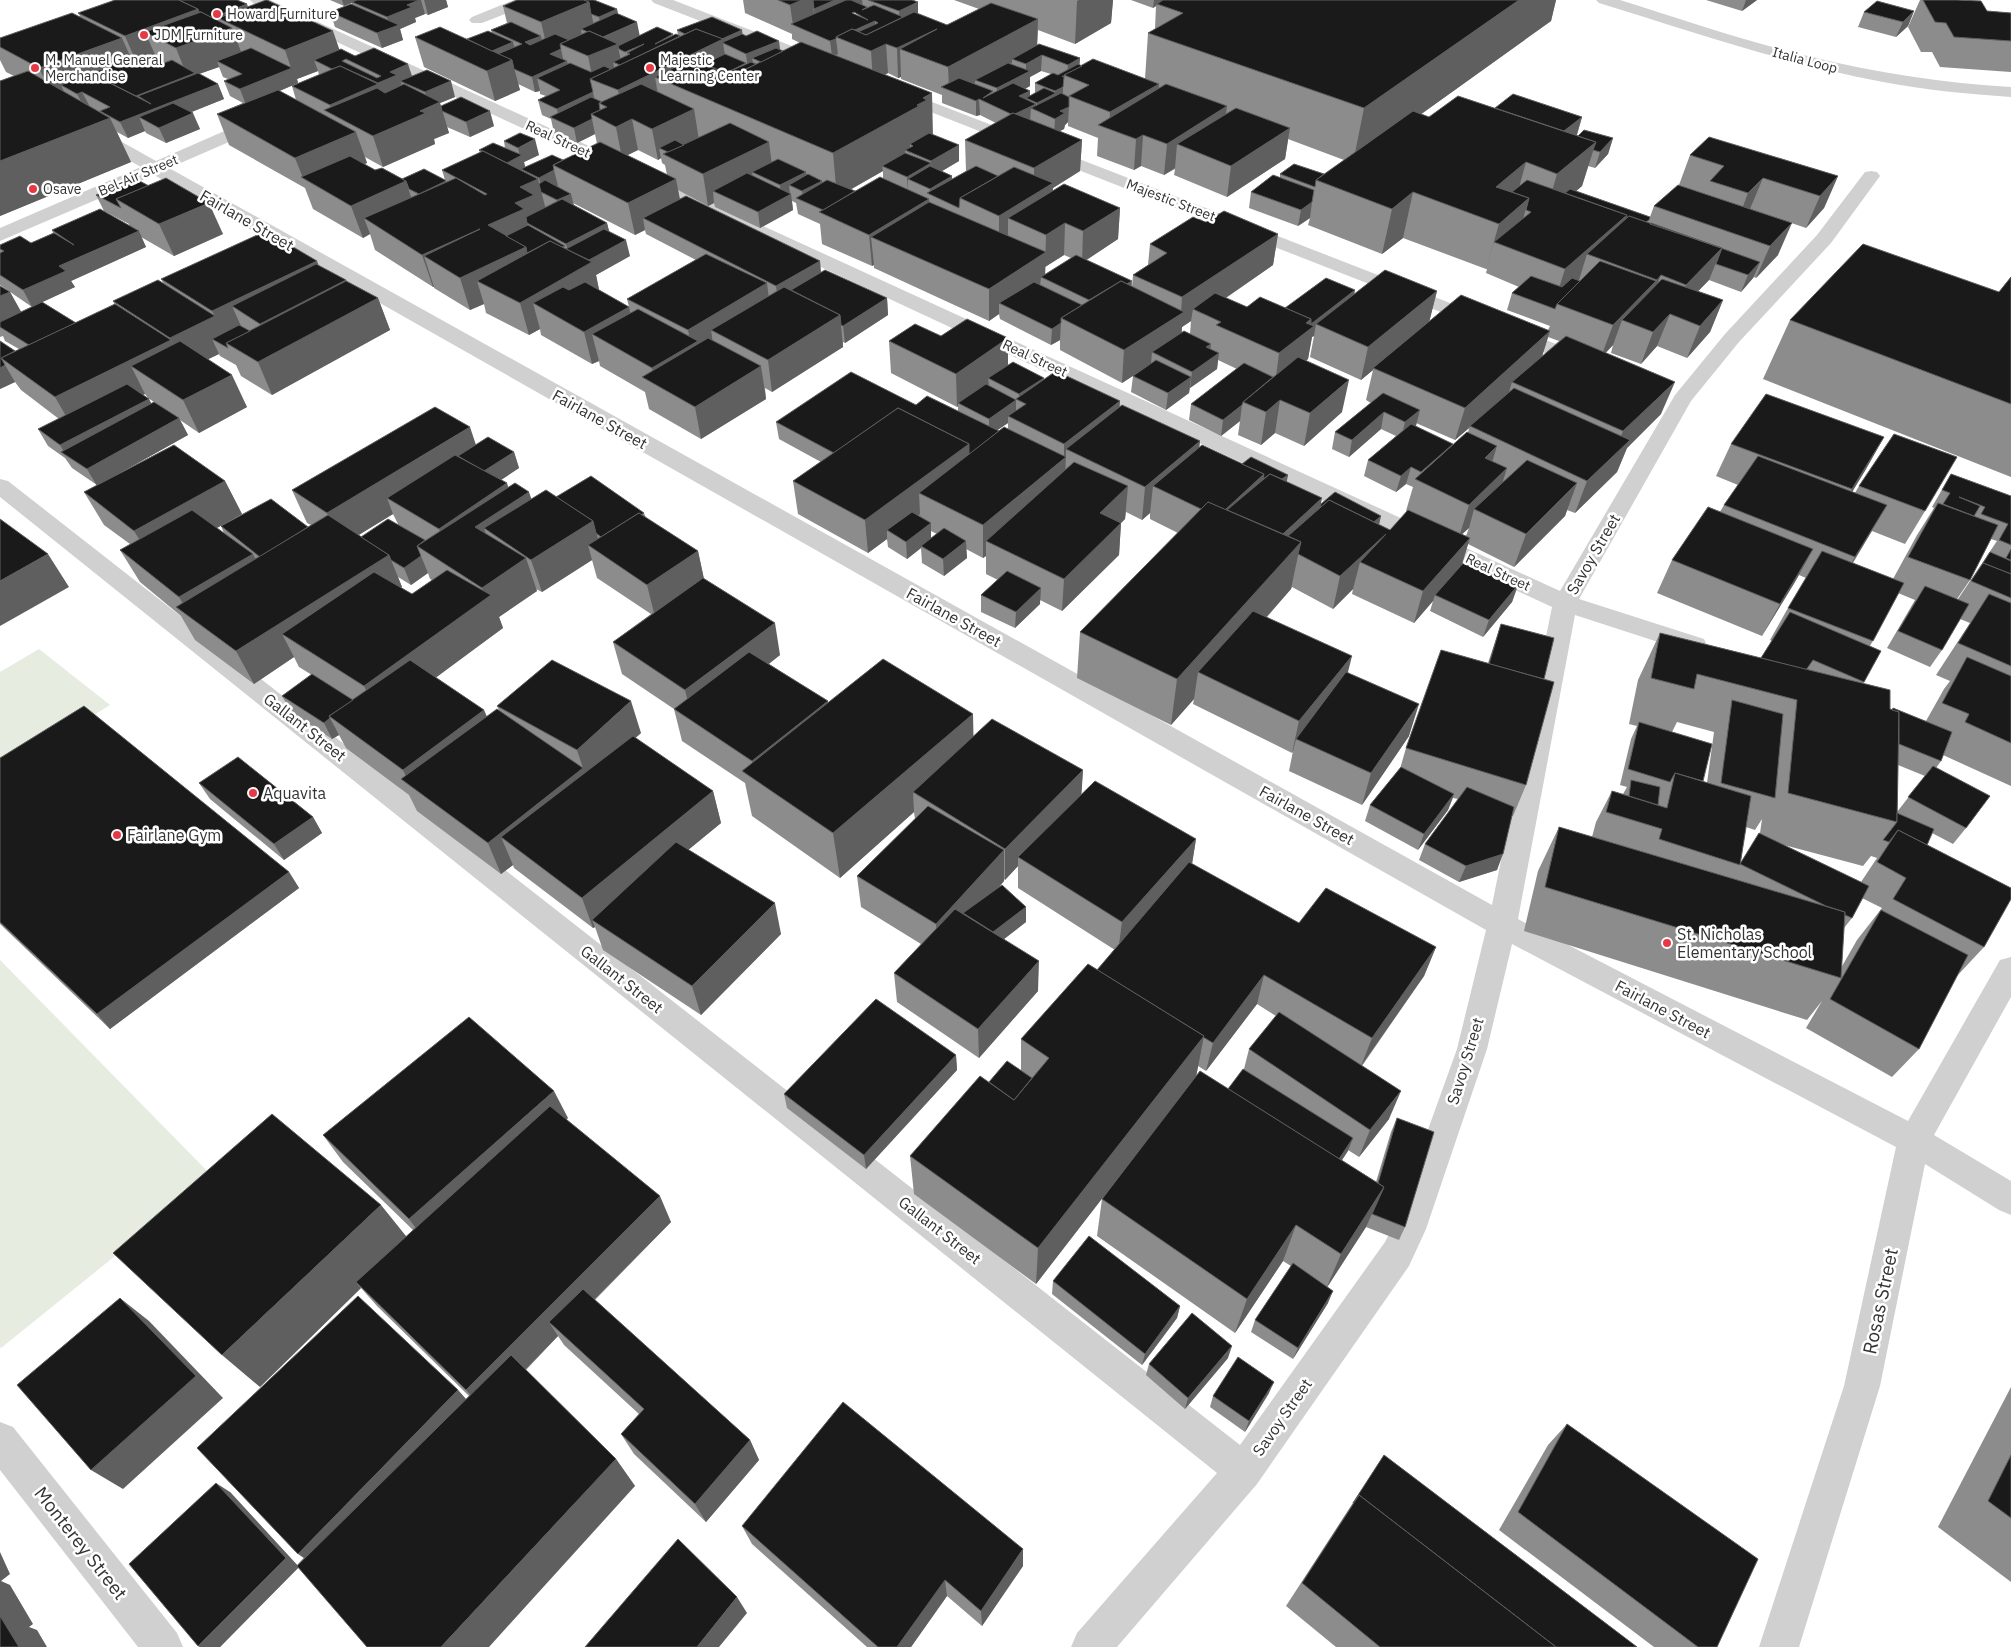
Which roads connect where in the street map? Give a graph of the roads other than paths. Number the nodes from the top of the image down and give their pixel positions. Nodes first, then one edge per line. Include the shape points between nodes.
1 (258, 0) edge
2 (528, 0) edge
3 (659, 0) edge
4 (1604, 0) edge
5 (477, 20) dead end
6 (836, 69) edge
7 (882, 87) edge
8 (2011, 92) edge
9 (276, 115) edge
10 (78, 125) edge
11 (155, 168) junction
12 (1871, 176) dead end
13 (0, 235) edge
14 (1598, 367) edge
15 (0, 486) edge
16 (1565, 603) junction
17 (1720, 654) edge
18 (1502, 925) junction
19 (2011, 969) edge
20 (1914, 1140) junction
21 (2011, 1200) edge
22 (0, 1440) edge
23 (1244, 1471) junction
24 (163, 1647) edge
25 (1091, 1647) edge
26 (1779, 1647) edge

1 - 16 street, Real Street
2 - 5 street
3 - 6 street
4 - 8 street, Italia Loop via 1841,69 1900,81
7 - 14 street, Majestic Street
9 - 11 street, Bel-Air Street
10 - 11 street, Fairlane Street
11 - 13 street, Bel-Air Street
11 - 18 street, Fairlane Street
12 - 16 street, Savoy Street via 1797,270 1673,396
15 - 23 street, Gallant Street
16 - 17 street, Real Street
16 - 18 street, Savoy Street
18 - 20 street, Fairlane Street
18 - 23 street, Savoy Street via 1472,1049 1409,1229 1397,1254
19 - 20 street, Rosas Street
20 - 21 street, Fairlane Street
20 - 26 street, Rosas Street via 1862,1386
22 - 24 street, Monterey Street
23 - 25 street, Savoy Street

